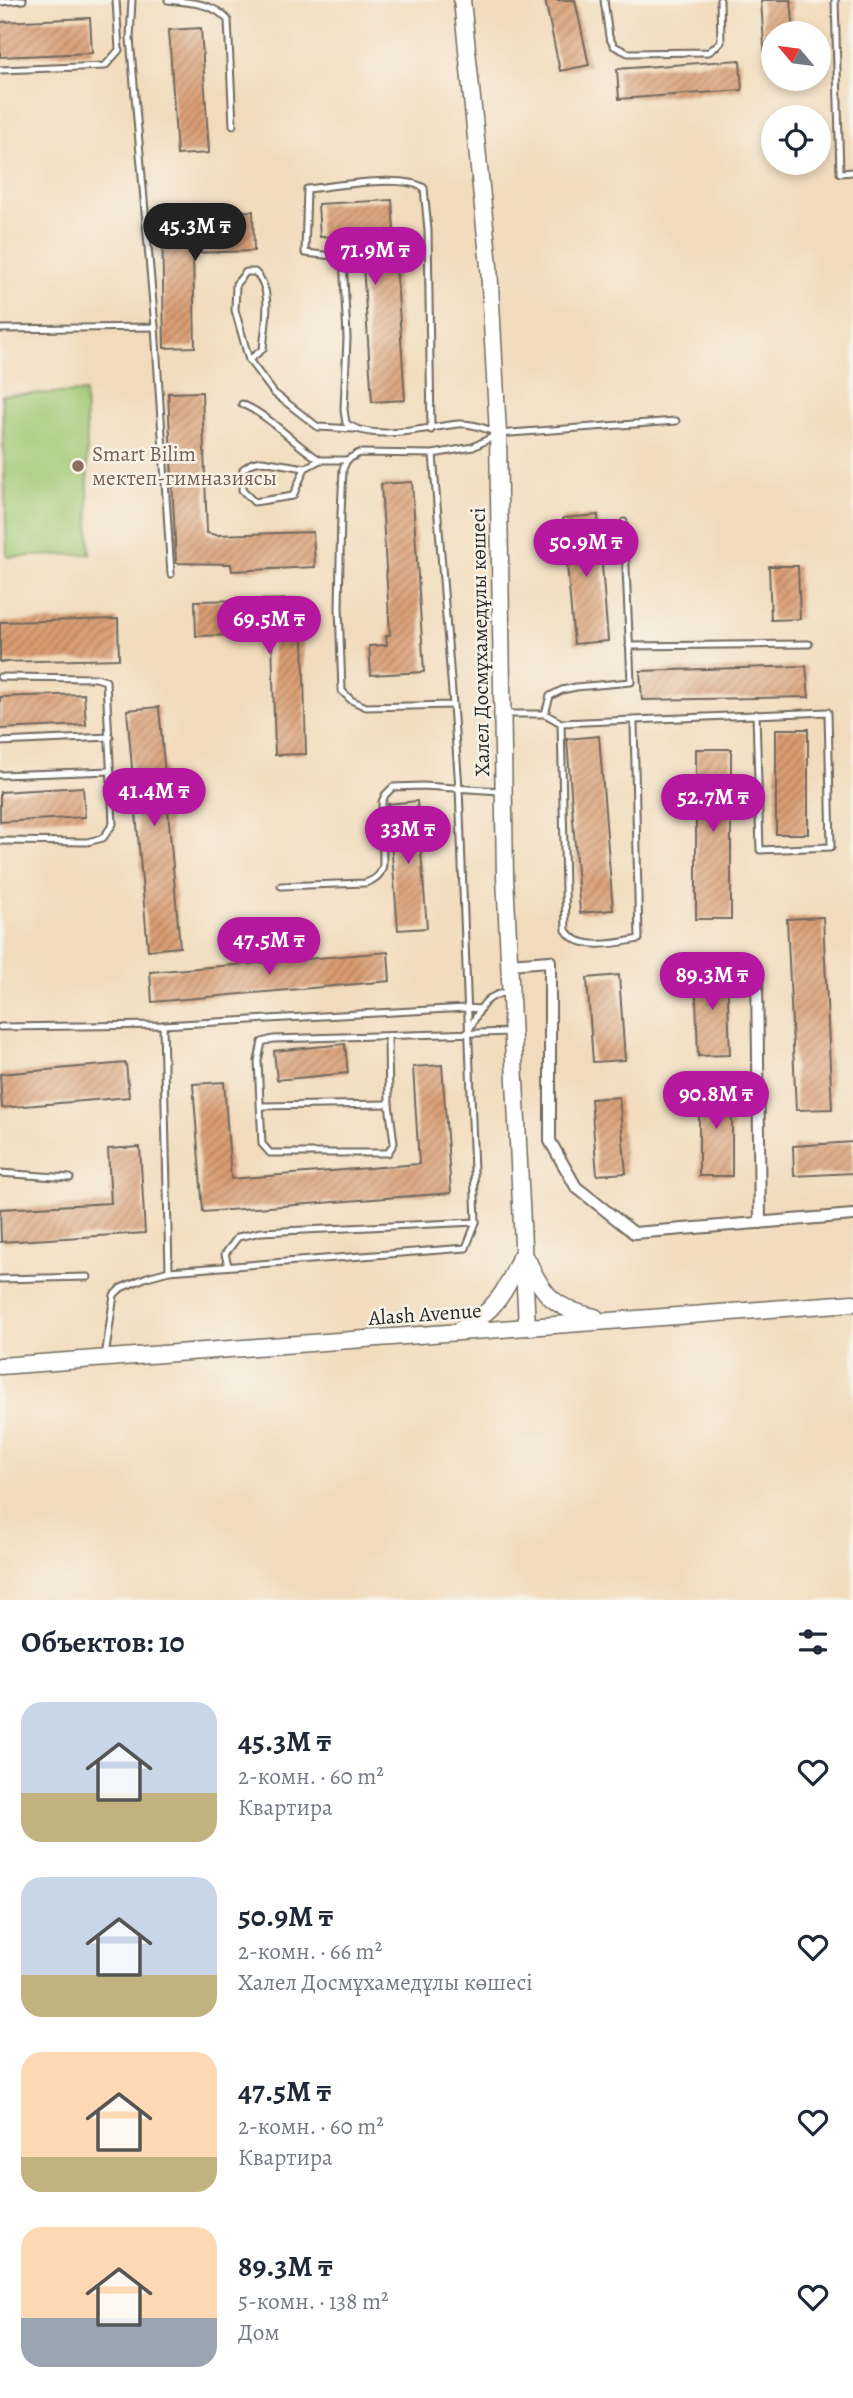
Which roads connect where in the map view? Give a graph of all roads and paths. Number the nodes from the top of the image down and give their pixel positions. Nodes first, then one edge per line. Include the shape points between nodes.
1 (23, 0) edge
2 (116, 0) edge
3 (132, 0) edge
4 (168, 0) edge
5 (462, 0) edge
6 (604, 0) edge
7 (720, 0) edge
8 (835, 0) edge
9 (0, 2) edge
10 (0, 70) edge
11 (233, 125) dead end
12 (853, 172) edge
13 (155, 327) junction
14 (0, 329) edge
15 (249, 360) junction
16 (242, 404) dead end
17 (676, 421) dead end
18 (354, 429) junction
19 (431, 430) junction
20 (498, 434) junction
21 (433, 454) junction
22 (320, 460) junction
23 (347, 460) junction
24 (305, 468) junction
25 (624, 522) dead end
26 (172, 574) dead end
27 (809, 644) dead end
28 (629, 646) junction
29 (0, 677) edge
30 (453, 705) junction
31 (756, 713) junction
32 (502, 714) junction
33 (545, 714) junction
34 (634, 722) junction
35 (561, 723) junction
36 (110, 737) junction
37 (0, 742) edge
38 (111, 771) junction
39 (0, 775) edge
40 (459, 788) junction
41 (504, 792) junction
42 (0, 841) edge
43 (281, 886) dead end
44 (508, 964) junction
45 (757, 976) dead end
46 (510, 992) junction
47 (466, 1008) junction
48 (480, 1009) junction
49 (163, 1025) junction
50 (0, 1027) edge
51 (512, 1032) junction
52 (467, 1035) junction
53 (388, 1037) junction
54 (388, 1104) junction
55 (261, 1106) junction
56 (0, 1173) edge
57 (70, 1178) dead end
58 (853, 1215) edge
59 (476, 1222) junction
60 (761, 1223) junction
61 (523, 1250) junction
62 (228, 1265) junction
63 (169, 1271) junction
64 (88, 1277) dead end
65 (0, 1279) edge
66 (853, 1303) edge
67 (614, 1321) junction
68 (527, 1327) junction
69 (453, 1333) junction
70 (105, 1359) junction
71 (0, 1366) edge

1 - 9 lane
2 - 10 lane via 119,50 105,66
3 - 13 lane via 130,38
4 - 11 lane via 207,5 228,20
5 - 20 street, Халел Досмұхамедұлы көшесі via 489,266
6 - 7 lane via 609,37 614,46 628,53 709,52 721,42
8 - 12 lane via 840,173
13 - 14 lane
13 - 26 lane
15 - 15 lane via 236,310 236,284 246,271 255,272 266,289 263,349
15 - 18 lane via 274,393 318,427
16 - 22 lane via 261,413
17 - 20 lane
18 - 19 lane
18 - 19 lane via 346,423 344,410 343,257 305,253 307,189 391,181 425,188
19 - 20 lane via 459,424
20 - 21 lane via 473,447
20 - 32 street, Халел Досмұхамедұлы көшесі
21 - 23 lane via 359,453
21 - 30 lane
22 - 23 lane
22 - 24 lane
23 - 30 lane via 341,514 342,691 366,707
24 - 24 lane via 293,496 254,502 242,490 243,469 252,463
25 - 28 lane
27 - 28 lane
28 - 33 lane via 631,682 562,690 550,696
29 - 36 lane via 106,681
30 - 40 lane
31 - 31 lane via 828,712 831,847 760,850
31 - 34 lane
32 - 33 lane
32 - 41 street, Халел Досмұхамедұлы көшесі
33 - 35 lane
34 - 35 lane
34 - 35 lane via 639,939 596,944 581,942 566,930
36 - 37 lane
36 - 38 lane
38 - 39 lane
38 - 42 lane via 113,824 103,838 87,842
40 - 41 lane
40 - 43 lane via 393,787 385,795 383,869 376,880
40 - 47 lane
41 - 44 street, Халел Досмұхамедұлы көшесі
44 - 46 street, Халел Досмұхамедұлы көшесі
44 - 60 street via 550,961 550,1141 576,1187 634,1233
45 - 60 street
46 - 48 lane via 495,994
46 - 51 street, Халел Досмұхамедұлы көшесі
47 - 48 lane
47 - 49 lane
47 - 52 lane
48 - 52 lane
49 - 50 lane
49 - 63 lane
51 - 52 lane
51 - 61 street, Халел Досмұхамедұлы көшесі
52 - 53 lane
52 - 59 lane
53 - 54 lane
53 - 55 lane via 262,1042 258,1061
54 - 55 lane
54 - 55 lane via 394,1143 388,1153 270,1153 262,1144
56 - 57 lane
58 - 60 street
59 - 62 lane via 466,1248
59 - 62 lane via 261,1232 238,1237 225,1254
61 - 67 street via 553,1301 579,1314
61 - 68 street, Халел Досмұхамедұлы көшесі
61 - 69 street via 498,1302 479,1321
62 - 63 lane
63 - 70 lane via 147,1276 114,1295
64 - 65 lane
66 - 67 street, Alash Avenue
67 - 68 street, Alash Avenue
68 - 69 street, Alash Avenue
69 - 70 street, Alash Avenue
70 - 71 street, Alash Avenue

